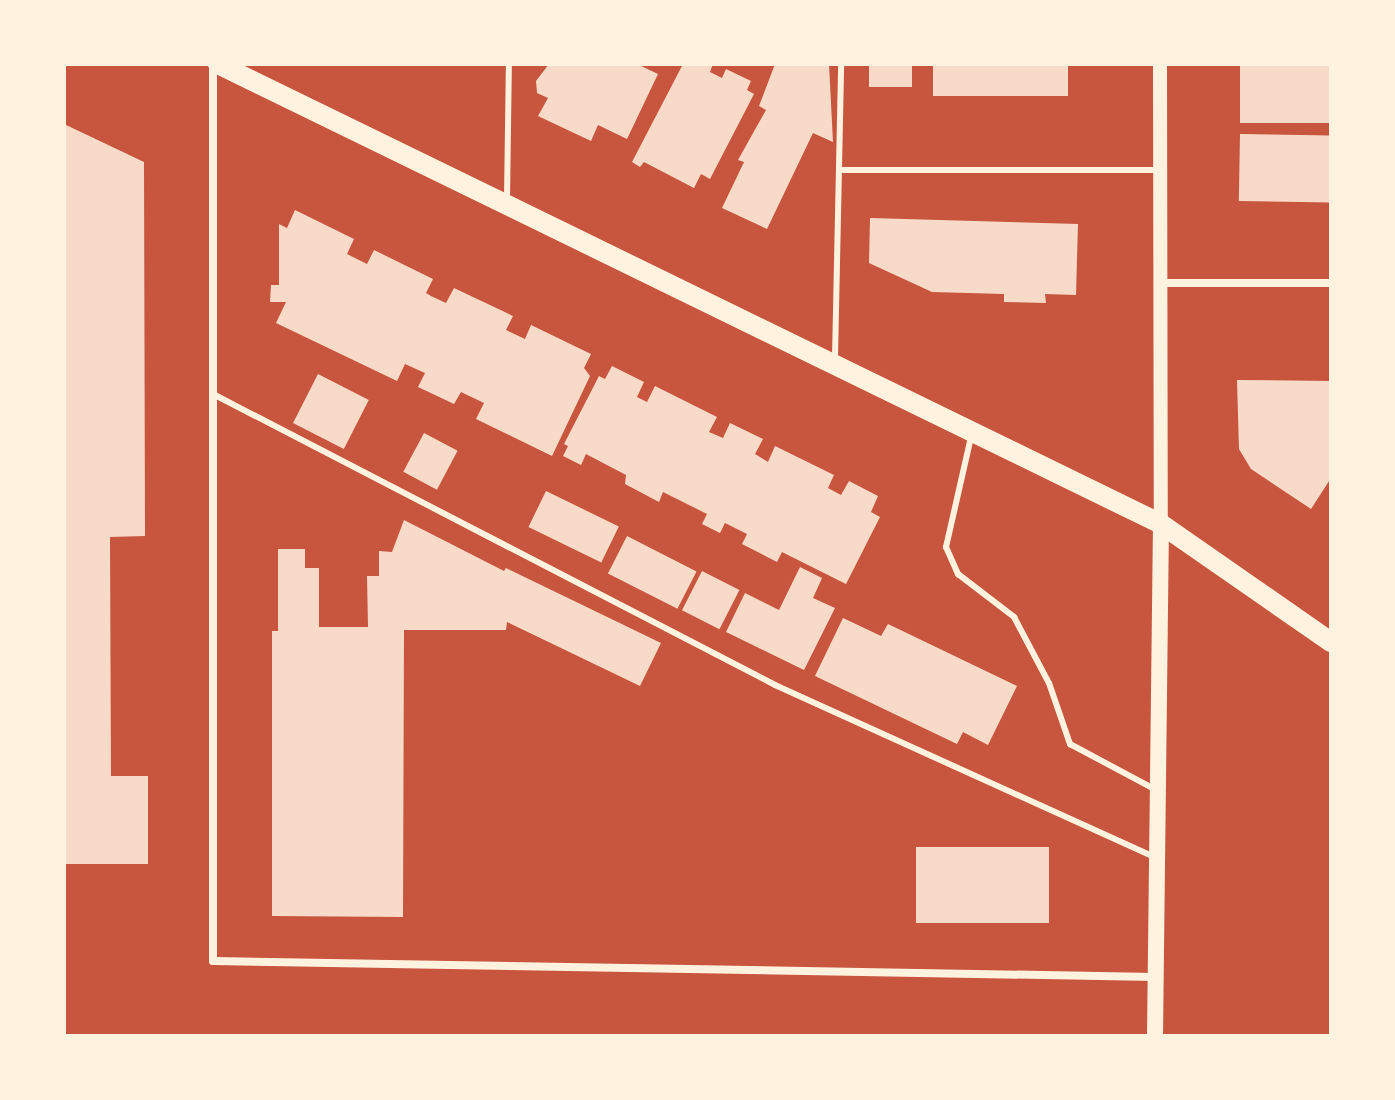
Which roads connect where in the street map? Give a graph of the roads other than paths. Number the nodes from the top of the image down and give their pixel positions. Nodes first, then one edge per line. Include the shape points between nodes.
1 (216, 64) edge
2 (509, 64) edge
3 (841, 64) edge
4 (1160, 64) edge
5 (839, 170) junction
6 (1161, 170) junction
7 (507, 207) junction
8 (1161, 283) junction
9 (1331, 283) edge
10 (835, 362) junction
11 (213, 394) junction
12 (973, 430) junction
13 (1161, 524) junction
14 (1331, 642) edge
15 (1158, 791) junction
16 (1157, 858) junction
17 (1155, 977) junction
18 (1155, 1036) edge

1 - 7 main road
1 - 11 street
2 - 7 lane
3 - 5 lane
4 - 6 street
5 - 6 lane
5 - 10 lane
6 - 8 street
7 - 10 main road
8 - 9 street
8 - 13 street
10 - 12 main road
11 - 16 lane via 775,685
11 - 17 street via 213,961
12 - 13 main road
12 - 15 lane via 946,547 958,574 1014,617 1049,683 1070,744
13 - 14 main road
13 - 15 main road
15 - 16 main road
16 - 17 main road
17 - 18 main road

